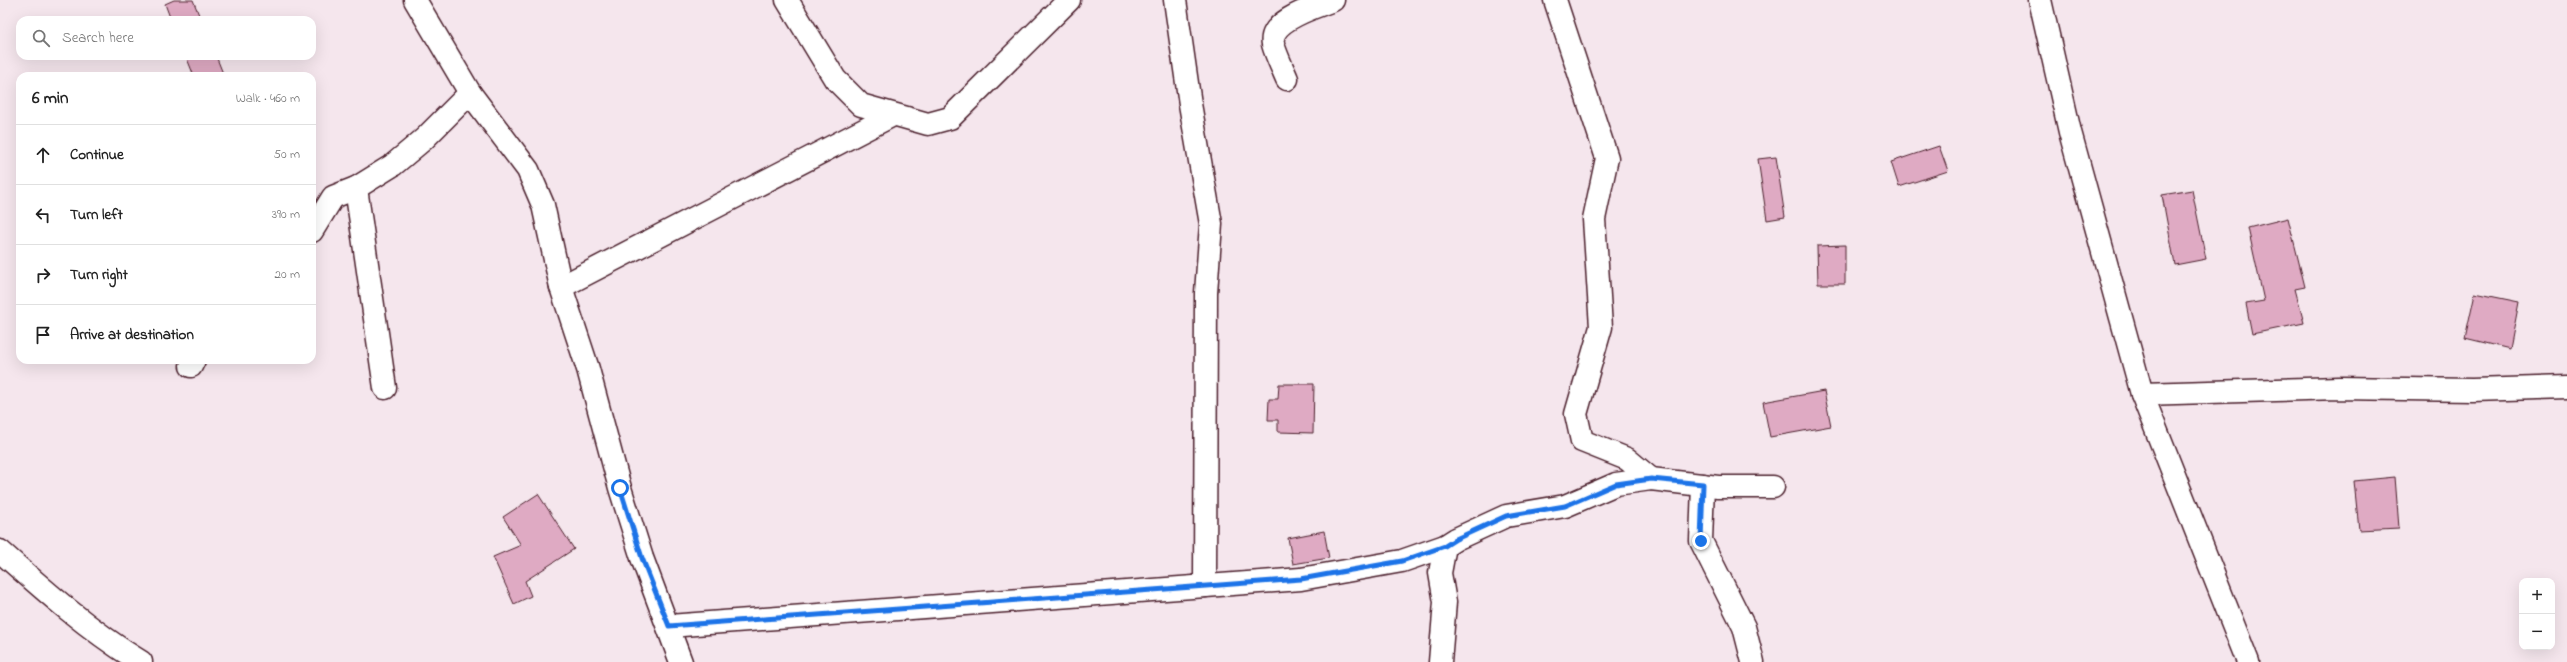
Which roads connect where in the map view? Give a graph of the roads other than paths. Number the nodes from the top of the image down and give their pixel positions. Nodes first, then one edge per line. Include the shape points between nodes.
1 (415, 0) edge
2 (787, 0) edge
3 (1069, 0) edge
4 (1175, 0) edge
5 (1333, 0) edge
6 (1555, 0) edge
7 (2040, 0) edge
8 (1287, 79) dead end
9 (470, 93) junction
10 (893, 115) junction
11 (356, 188) junction
12 (316, 225) edge
13 (561, 287) junction
14 (2567, 387) edge
15 (385, 388) dead end
16 (2142, 394) junction
17 (1626, 459) junction
18 (1651, 479) junction
19 (1616, 484) junction
20 (1703, 484) junction
21 (1773, 486) dead end
22 (1445, 546) junction
23 (0, 551) edge
24 (1205, 586) junction
25 (669, 626) junction
26 (141, 662) edge
27 (681, 662) edge
28 (1440, 662) edge
29 (1753, 662) edge
30 (2248, 662) edge

1 - 9 street
2 - 10 street via 835,79 861,105
3 - 10 street via 950,118 928,124
4 - 24 street via 1190,104 1212,224 1206,309
5 - 8 street via 1281,22 1274,31 1273,42
6 - 17 street via 1606,158 1594,219 1601,328 1576,414 1582,441
7 - 16 street via 2070,132
9 - 11 street via 393,165
9 - 13 street via 528,170 543,205
10 - 13 street
11 - 12 street via 333,197
11 - 15 street
13 - 25 street via 588,369 642,558
14 - 16 street via 2472,390 2339,388
16 - 30 street
17 - 18 street
17 - 19 street
18 - 19 street
18 - 20 street
19 - 22 street via 1565,506 1506,516
20 - 21 street via 1718,487
20 - 29 street via 1701,541 1744,627
22 - 24 street via 1402,561 1301,579
22 - 28 street via 1440,573 1445,602
23 - 26 street via 60,604 116,647
24 - 25 street
25 - 27 street

